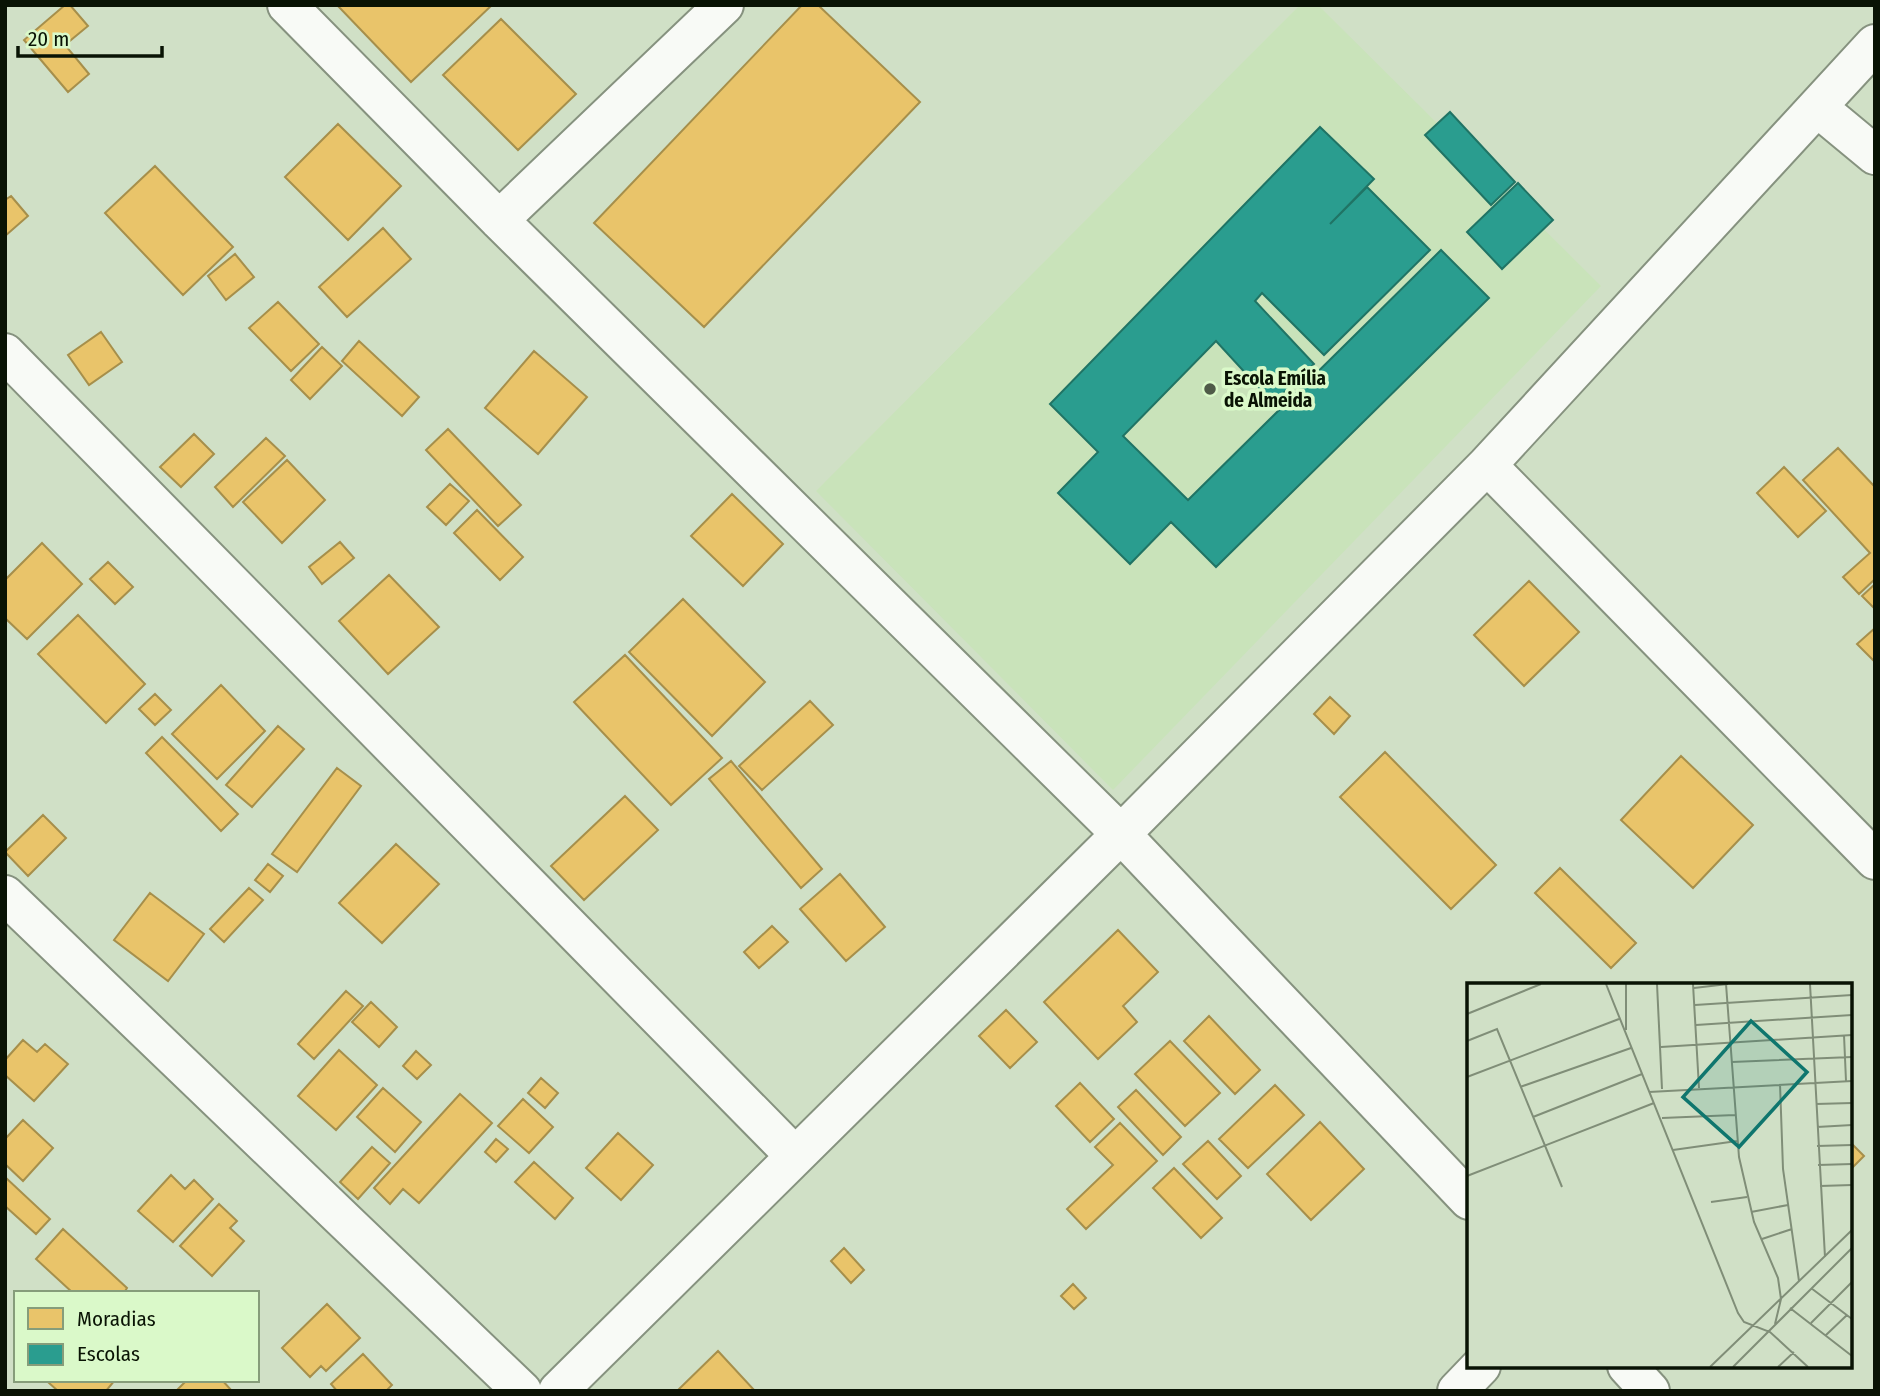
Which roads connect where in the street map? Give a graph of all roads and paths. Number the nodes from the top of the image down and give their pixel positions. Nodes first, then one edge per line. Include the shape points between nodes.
1 (287, 5) edge
2 (724, 5) edge
3 (1875, 44) edge
4 (1817, 107) junction
5 (1875, 155) edge
6 (499, 219) junction
7 (5, 354) edge
8 (1487, 465) junction
9 (1121, 834) junction
10 (1875, 859) edge
11 (5, 895) edge
12 (795, 1156) junction
13 (1467, 1198) edge
14 (1479, 1368) edge
15 (1629, 1368) edge
16 (522, 1391) edge
17 (558, 1391) edge
18 (1457, 1391) edge
19 (1650, 1391) edge

1 - 6 street
2 - 6 street
3 - 4 street
4 - 5 street
4 - 8 street
6 - 9 street
7 - 12 street
8 - 9 street
8 - 10 street
9 - 12 street
9 - 13 street
11 - 16 street
12 - 17 street
14 - 18 street
15 - 19 street

